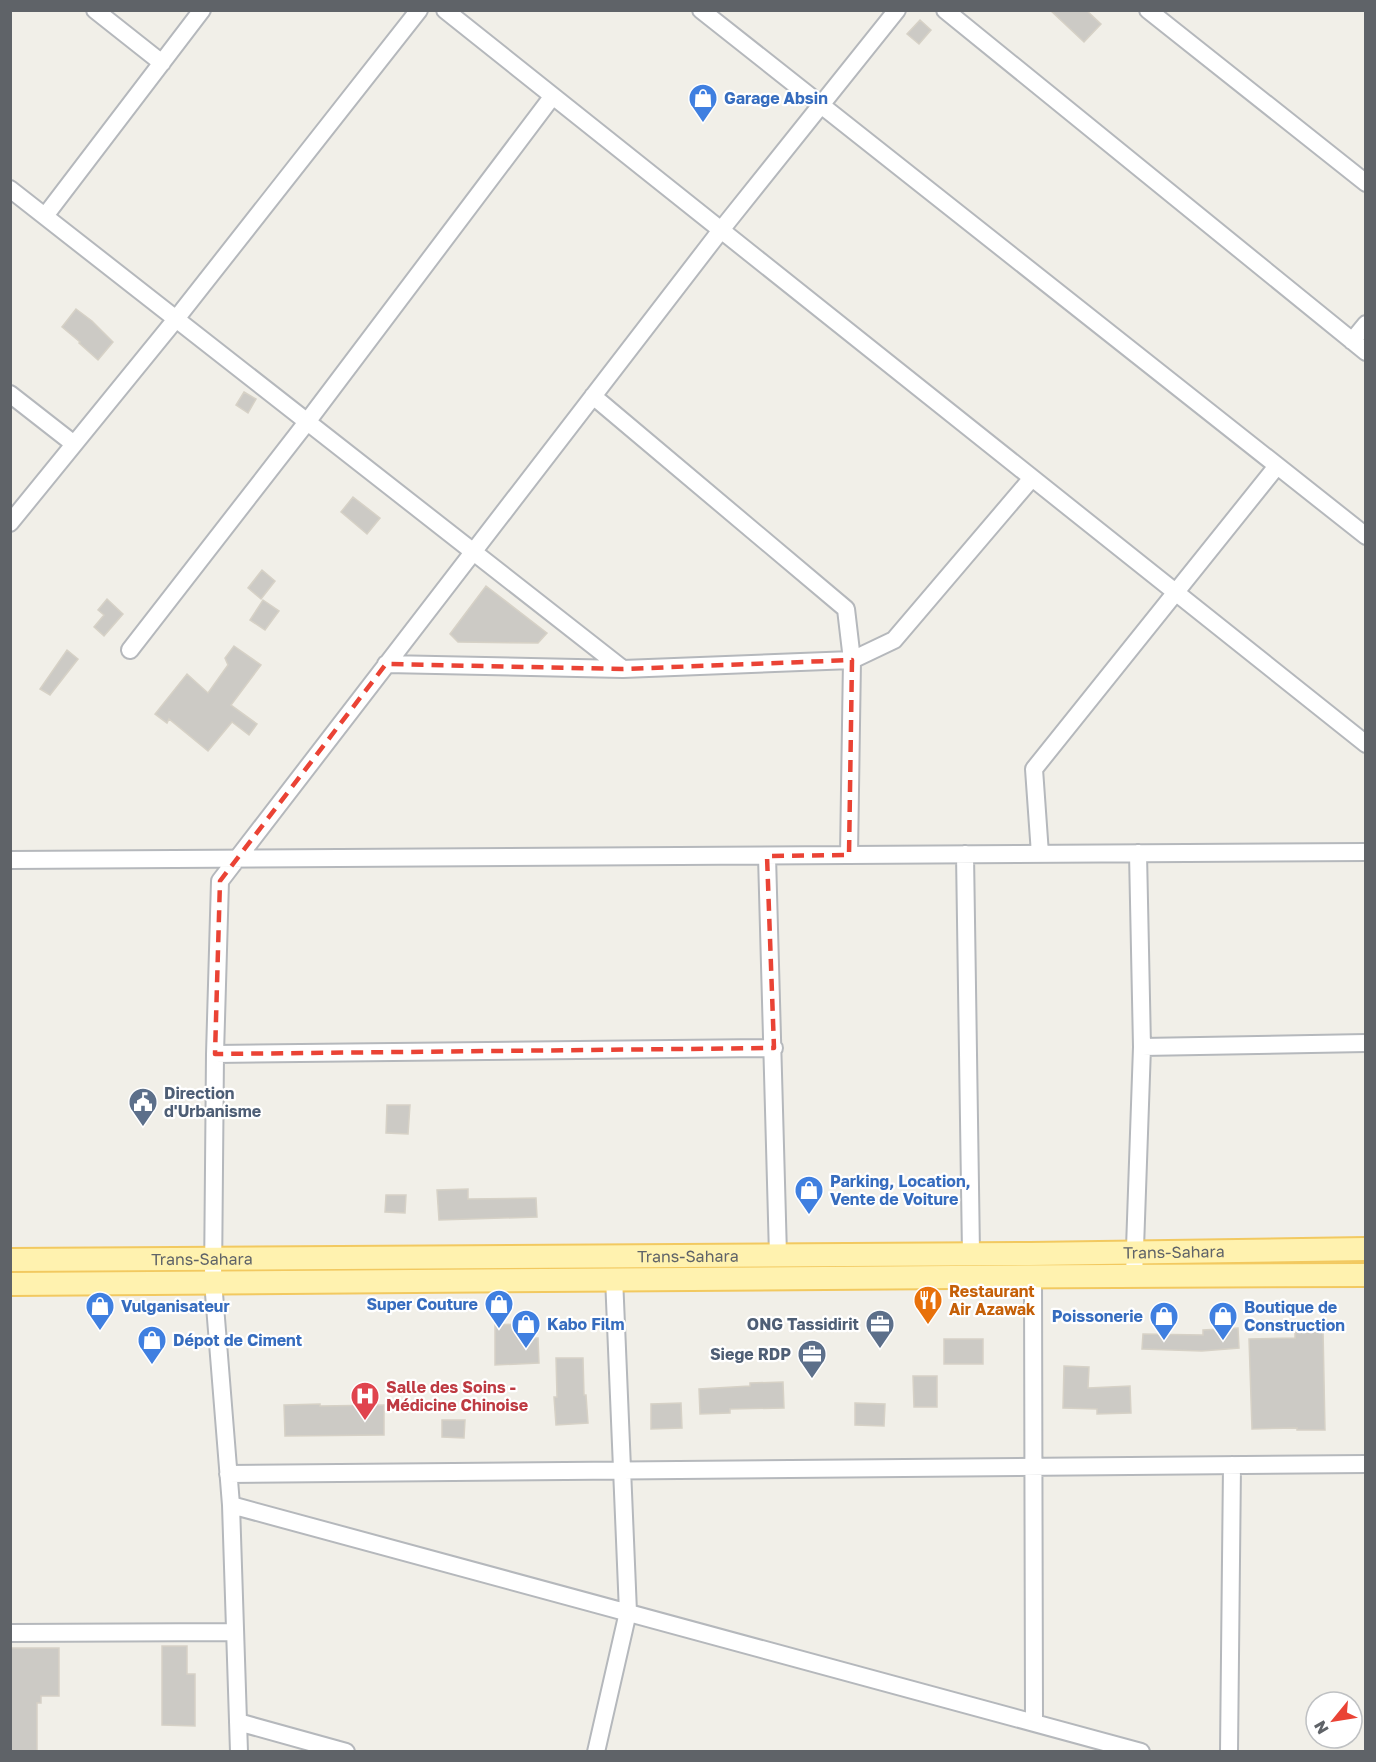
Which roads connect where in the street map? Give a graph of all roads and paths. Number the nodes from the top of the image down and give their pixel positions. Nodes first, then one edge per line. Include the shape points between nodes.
1 (95, 10) edge
2 (202, 10) edge
3 (419, 10) edge
4 (445, 10) edge
5 (701, 10) edge
6 (897, 10) edge
7 (945, 10) edge
8 (1148, 10) edge
9 (162, 63) junction
10 (552, 97) junction
11 (820, 104) junction
12 (1365, 183) edge
13 (10, 189) edge
14 (45, 216) junction
15 (721, 230) junction
16 (176, 319) junction
17 (1365, 324) edge
18 (1352, 341) junction
19 (1365, 352) edge
20 (10, 394) edge
21 (593, 396) junction
22 (307, 422) junction
23 (74, 444) junction
24 (1277, 466) junction
25 (1032, 478) junction
26 (10, 523) edge
27 (1365, 536) edge
28 (472, 552) junction
29 (1176, 593) junction
30 (130, 650) dead end
31 (852, 660) junction
32 (386, 664) junction
33 (623, 669) junction
34 (1365, 744) edge
35 (1365, 852) edge
36 (1137, 853) junction
37 (965, 854) junction
38 (1040, 854) junction
39 (849, 855) junction
40 (767, 856) junction
41 (237, 859) junction
42 (10, 860) edge
43 (1365, 1043) edge
44 (1143, 1047) junction
45 (774, 1048) junction
46 (215, 1054) junction
47 (1365, 1249) edge
48 (1136, 1251) junction
49 (971, 1253) junction
50 (778, 1255) junction
51 (214, 1258) junction
52 (10, 1260) edge
53 (1365, 1275) edge
54 (1134, 1276) junction
55 (614, 1277) junction
56 (1033, 1277) junction
57 (213, 1281) junction
58 (10, 1284) edge
59 (1365, 1464) edge
60 (1232, 1465) junction
61 (1032, 1466) junction
62 (622, 1470) junction
63 (228, 1473) junction
64 (231, 1505) junction
65 (627, 1612) junction
66 (235, 1632) junction
67 (10, 1633) edge
68 (1034, 1721) junction
69 (238, 1722) junction
70 (1120, 1749) edge
71 (239, 1752) edge
72 (346, 1752) edge
73 (596, 1752) edge
74 (1141, 1752) edge
75 (1229, 1752) edge

1 - 9 street
2 - 9 street
3 - 16 street
4 - 10 street
5 - 11 street
6 - 11 street
7 - 18 street
8 - 12 street
9 - 14 street
10 - 15 street
10 - 22 street
11 - 15 street
11 - 24 street
13 - 14 street
14 - 16 street
15 - 21 street
15 - 25 street
16 - 22 street
16 - 23 street
17 - 18 street
18 - 19 street
20 - 23 street
21 - 28 street
21 - 31 street via 846,609
22 - 28 street
22 - 30 street
23 - 26 street
24 - 27 street
24 - 29 street
25 - 29 street
25 - 31 street via 894,640
28 - 32 street
28 - 33 street
29 - 34 street
29 - 38 street via 1034,769
31 - 33 street
31 - 39 street
32 - 33 street
32 - 41 street
35 - 36 street
36 - 38 street
36 - 44 street
37 - 38 street
37 - 39 street
37 - 49 street
39 - 40 street
40 - 41 street
40 - 45 street
41 - 42 street
41 - 46 street via 220,881
43 - 44 street
44 - 48 street
45 - 46 street
45 - 50 street
46 - 51 street
47 - 48 main road, Trans-Sahara
48 - 49 main road, Trans-Sahara
48 - 54 street
49 - 50 main road, Trans-Sahara
50 - 51 main road, Trans-Sahara
51 - 52 main road, Trans-Sahara
51 - 57 street
53 - 54 main road, Trans-Sahara
54 - 56 main road, Trans-Sahara
55 - 56 main road, Trans-Sahara
55 - 57 main road, Trans-Sahara
55 - 62 street
56 - 61 street
57 - 58 main road, Trans-Sahara
57 - 63 street
59 - 60 street
60 - 61 street
60 - 75 street
61 - 62 street
61 - 68 street
62 - 63 street
62 - 65 street
63 - 64 street
64 - 65 street
64 - 66 street
65 - 68 street
65 - 73 street
66 - 67 street
66 - 69 street
68 - 70 street
69 - 71 street
69 - 72 street
70 - 74 street

